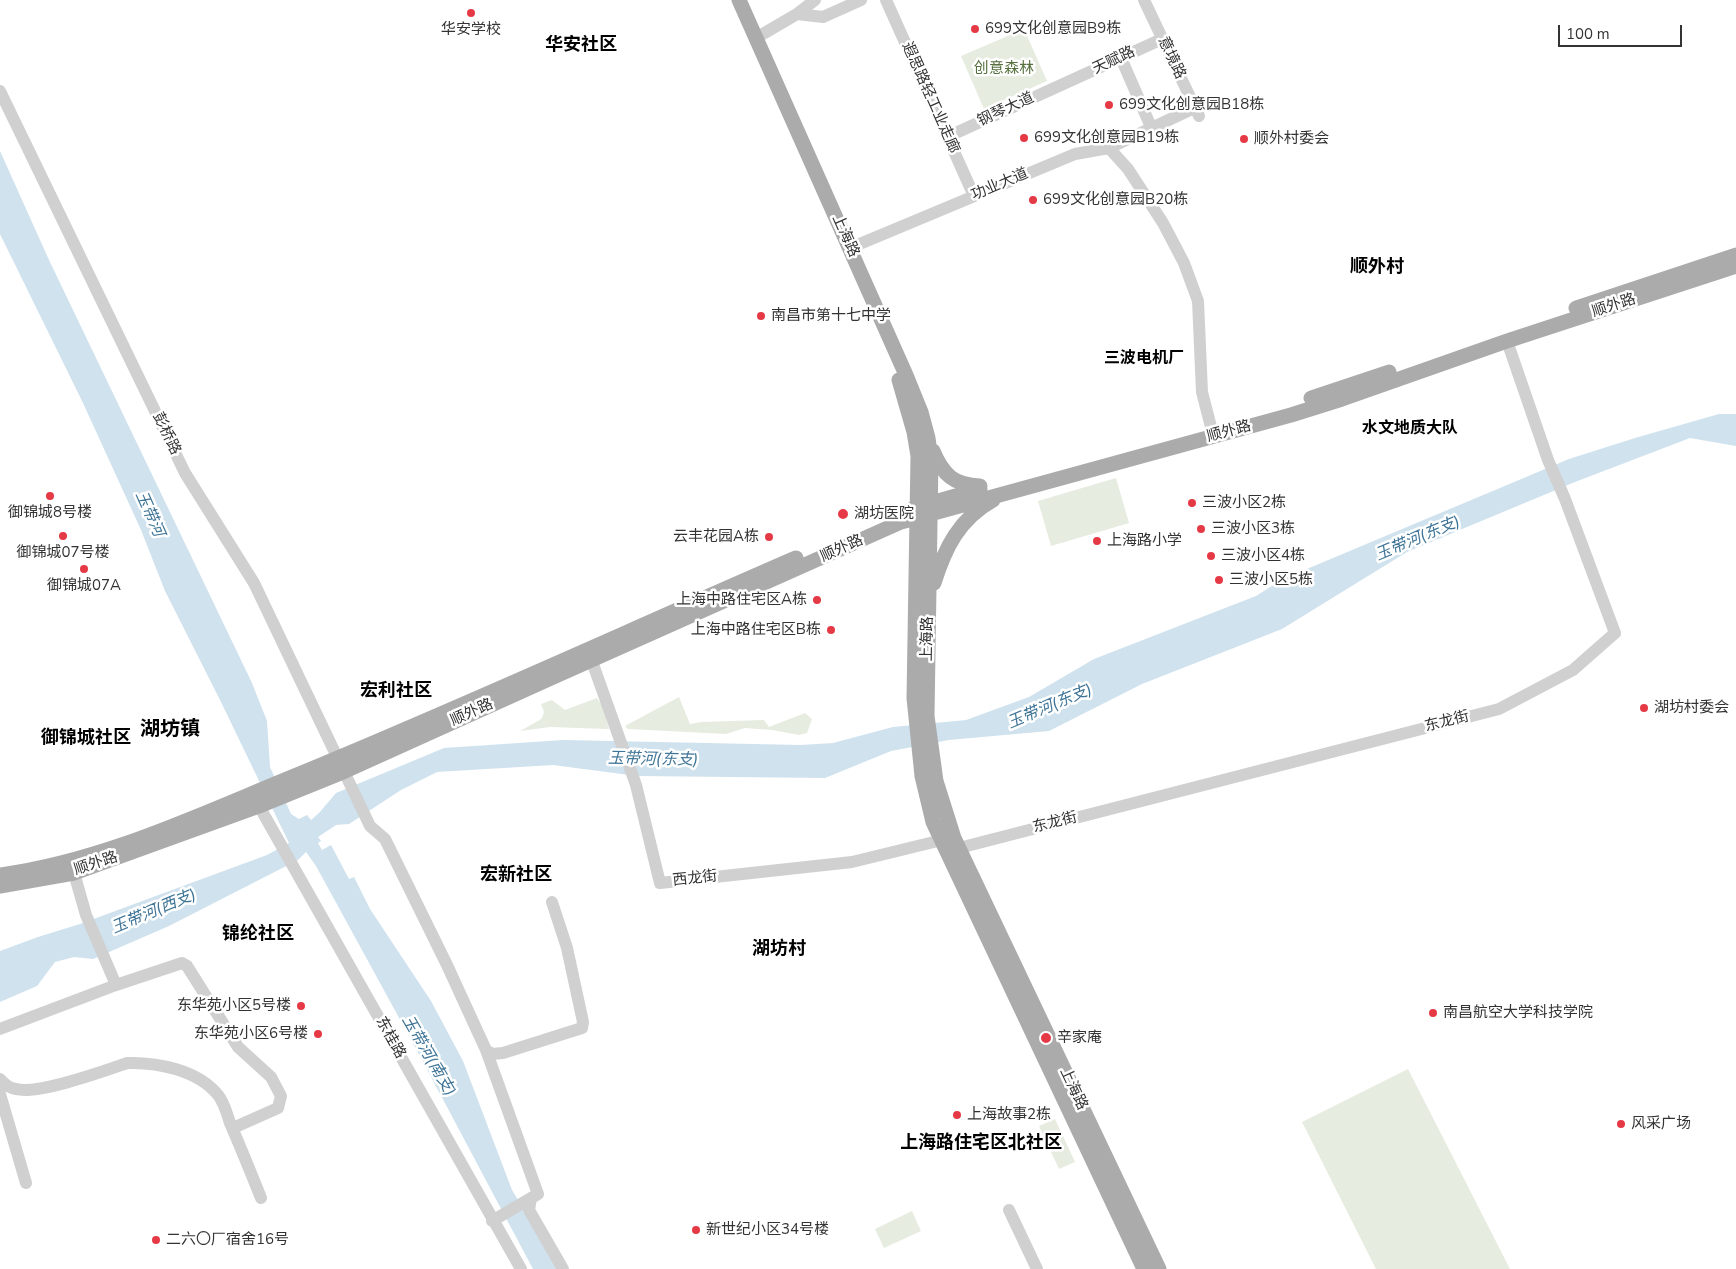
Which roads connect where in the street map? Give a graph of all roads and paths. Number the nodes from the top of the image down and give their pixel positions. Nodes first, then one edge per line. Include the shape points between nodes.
1 (730, 0) edge
2 (739, 0) edge
3 (815, 0) edge
4 (861, 0) edge
5 (886, 0) edge
6 (1144, 0) edge
7 (797, 14) junction
8 (756, 38) junction
9 (1162, 39) junction
10 (1121, 58) junction
11 (1065, 84) joint
12 (0, 91) edge
13 (1209, 101) dead end
14 (1197, 112) junction
15 (1151, 127) junction
16 (947, 137) junction
17 (1109, 148) junction
18 (974, 196) junction
19 (850, 248) junction
20 (1736, 255) edge
21 (1736, 266) edge
22 (1507, 342) junction
23 (1211, 427) junction
24 (928, 438) junction
25 (990, 487) junction
26 (1006, 492) junction
27 (924, 510) junction
28 (928, 598) junction
29 (590, 655) junction
30 (922, 718) junction
31 (343, 771) junction
32 (929, 778) junction
33 (256, 800) junction
34 (942, 840) junction
35 (959, 848) junction
36 (74, 873) junction
37 (0, 875) edge
38 (0, 886) edge
39 (552, 902) dead end
40 (116, 985) junction
41 (0, 1029) edge
42 (486, 1050) junction
43 (0, 1079) edge
44 (0, 1094) edge
45 (233, 1128) junction
46 (26, 1183) dead end
47 (261, 1198) dead end
48 (531, 1198) junction
49 (1009, 1210) dead end
50 (495, 1219) junction
51 (520, 1269) edge
52 (563, 1269) edge
53 (1037, 1269) edge
54 (1144, 1269) edge
55 (1159, 1269) edge

1 - 27 main road, 上海路 via 888,350 914,432
2 - 8 main road, 上海路
3 - 7 street
4 - 7 street via 823,17
5 - 16 street, 遐思路轻工业走廊
6 - 9 street, 意境路
7 - 8 street
8 - 19 main road, 上海路
9 - 10 street, 天赋路
9 - 14 street, 意境路
10 - 11 street, 天赋路
10 - 15 street
11 - 16 street, 钢琴大道
12 - 31 street, 彭桥路 via 185,473 254,584
13 - 14 street, 功业大道
14 - 15 street, 功业大道
15 - 17 street, 功业大道
16 - 18 street, 遐思路轻工业走廊
17 - 18 street, 功业大道 via 1075,154
17 - 23 street via 1128,169 1163,224 1184,263 1198,301 1202,392
18 - 19 street, 功业大道
19 - 24 main road, 上海路 via 906,375
20 - 23 main road, 顺外路 via 1294,404
21 - 22 main road, 顺外路
22 - 26 main road, 顺外路 via 1291,415
22 - 35 street, 东龙街 via 1548,460 1566,499 1615,633 1573,670 1499,709
23 - 25 main road, 顺外路
24 - 25 main road via 942,470 951,478 966,485
24 - 27 main road, 上海路 via 931,459
25 - 27 main road, 顺外路
26 - 27 main road, 顺外路
26 - 28 main road via 972,514 955,532 941,559
27 - 28 main road, 上海路
27 - 29 main road, 顺外路 via 887,518
27 - 30 main road, 上海路 via 914,698
28 - 30 main road, 上海路
29 - 31 main road, 顺外路
29 - 34 street, 西龙街 via 636,785 660,883 852,862
30 - 32 main road, 上海路
31 - 33 main road, 顺外路 via 297,782
31 - 42 street, 彭桥路 via 370,826 385,839
32 - 34 main road, 上海路 via 933,822
32 - 35 main road, 上海路
33 - 36 main road, 顺外路
33 - 37 main road, 顺外路 via 92,856
33 - 50 street, 东桂路
34 - 54 main road, 上海路
35 - 55 main road, 上海路
36 - 38 main road, 顺外路
36 - 40 street via 86,915
39 - 42 street via 567,948 584,1022 582,1028 503,1053 492,1054
40 - 41 street
40 - 45 street via 170,966 182,963 187,966 238,1047 270,1077 281,1096 278,1108
42 - 48 street, 彭桥路 via 538,1194
43 - 45 street via 16,1089 30,1090 127,1063 160,1065 206,1082 220,1096
44 - 46 street
45 - 47 street
48 - 50 street
48 - 52 street via 528,1210
49 - 53 street
50 - 51 street, 东桂路

